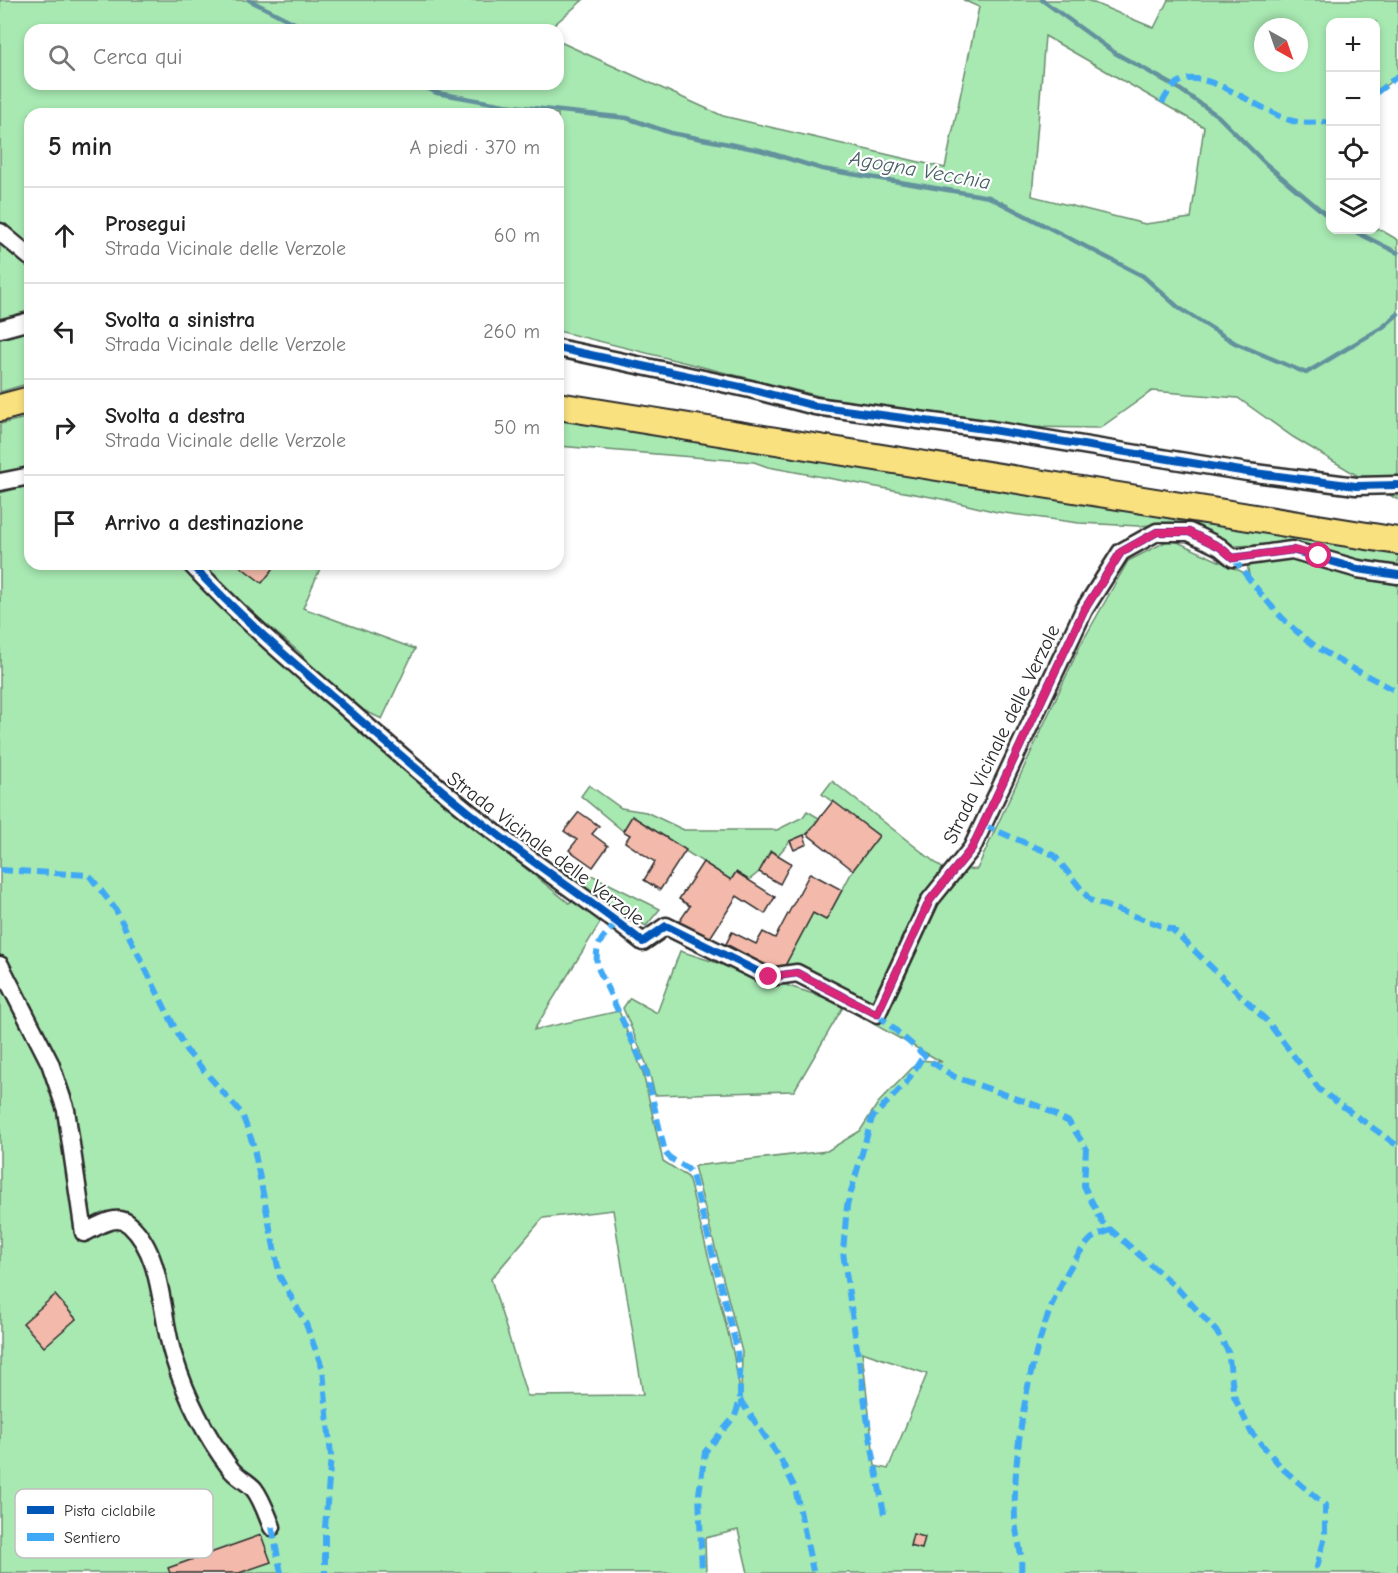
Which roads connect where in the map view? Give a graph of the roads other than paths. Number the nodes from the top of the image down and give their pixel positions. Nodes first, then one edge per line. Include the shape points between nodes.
1 (0, 232) edge
2 (24, 252) edge
3 (24, 323) edge
4 (0, 329) edge
5 (564, 349) edge
6 (24, 402) edge
7 (564, 407) edge
8 (0, 408) edge
9 (24, 477) edge
10 (0, 482) edge
11 (1398, 485) edge
12 (1398, 541) edge
13 (197, 570) edge
14 (1398, 575) edge
15 (0, 965) edge
16 (272, 1527) dead end

1 - 2 street
3 - 4 street
5 - 11 street via 750,388 814,406 992,430 1247,472 1356,486
6 - 8 main road
7 - 12 main road
9 - 10 street
13 - 14 street, Strada Vicinale delle Verzole via 304,672 420,772 509,844 603,909 643,942 666,926 769,977 797,973 877,1014 930,900 972,848 1084,610 1121,552 1157,532 1189,532 1233,558 1293,550 1358,569
15 - 16 street via 50,1063 66,1110 84,1233 110,1220 128,1222 142,1237 164,1303 172,1355 184,1388 231,1470 254,1489

